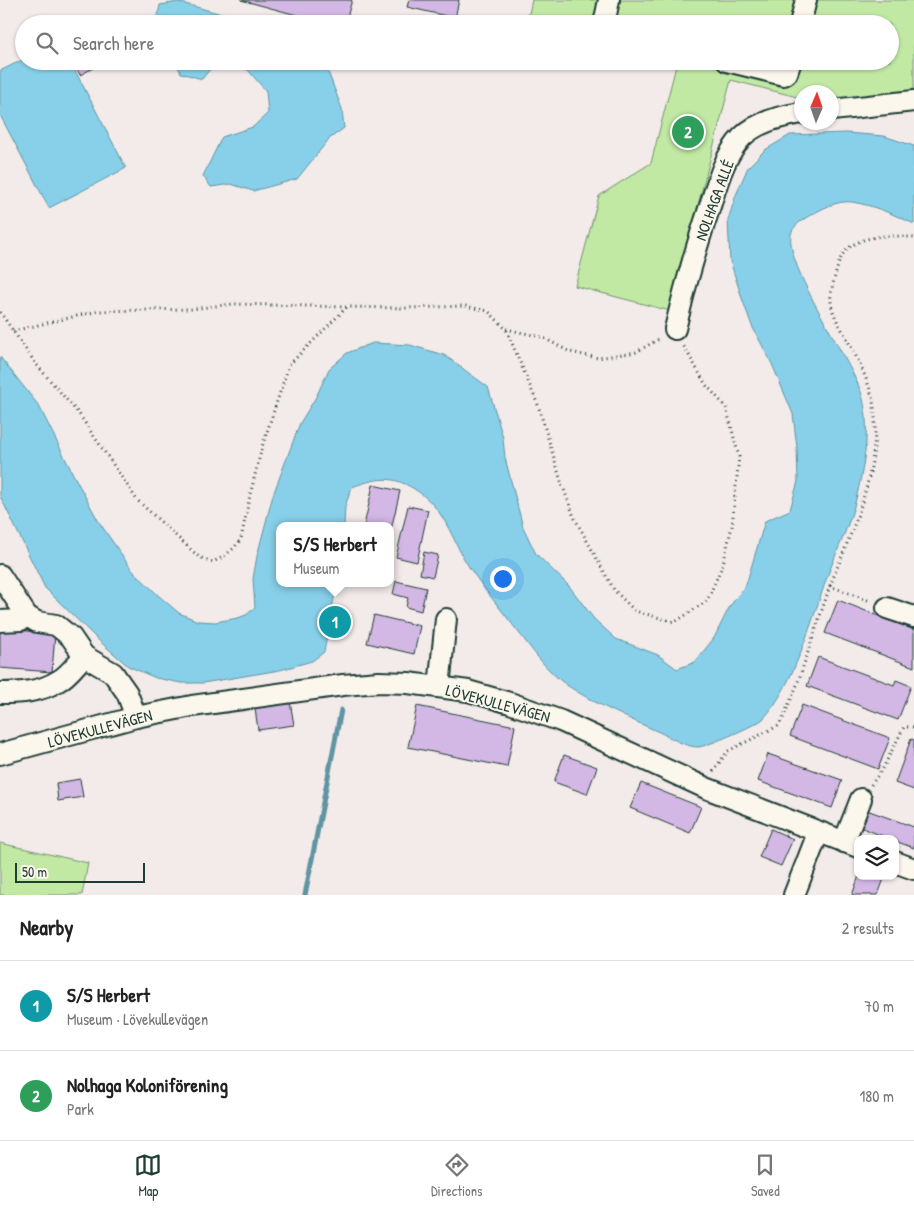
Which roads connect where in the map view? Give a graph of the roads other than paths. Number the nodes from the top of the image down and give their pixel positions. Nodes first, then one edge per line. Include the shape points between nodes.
1 (609, 0) edge
2 (806, 0) edge
3 (606, 15) edge
4 (802, 15) edge
5 (764, 70) edge
6 (788, 70) edge
7 (914, 101) edge
8 (839, 109) edge
9 (794, 114) edge
10 (675, 328) road end
11 (0, 575) edge
12 (887, 608) road end
13 (27, 616) junction
14 (914, 617) edge
15 (446, 619) dead end
16 (0, 621) edge
17 (84, 656) junction
18 (439, 687) junction
19 (0, 693) edge
20 (136, 717) junction
21 (0, 754) edge
22 (861, 799) road end
23 (818, 833) junction
24 (851, 845) edge
25 (899, 863) edge
26 (914, 869) edge
27 (794, 895) edge

1 - 3 street
2 - 4 street
5 - 6 street via 784,75
7 - 8 street
9 - 10 street, NOLHAGA ALLÉ via 761,124 742,136 728,156 688,276
11 - 13 street
12 - 14 street
13 - 16 street via 21,620
13 - 17 street via 37,622 56,625
15 - 18 street
17 - 19 street via 60,681 22,693
17 - 20 street via 113,673 127,693
18 - 20 street, LÖVEKULLEVÄGEN via 379,682 343,685
18 - 23 street, LÖVEKULLEVÄGEN via 476,693 562,720 706,788
20 - 21 street, LÖVEKULLEVÄGEN
22 - 24 street
23 - 24 street, LÖVEKULLEVÄGEN
23 - 27 street
25 - 26 street

